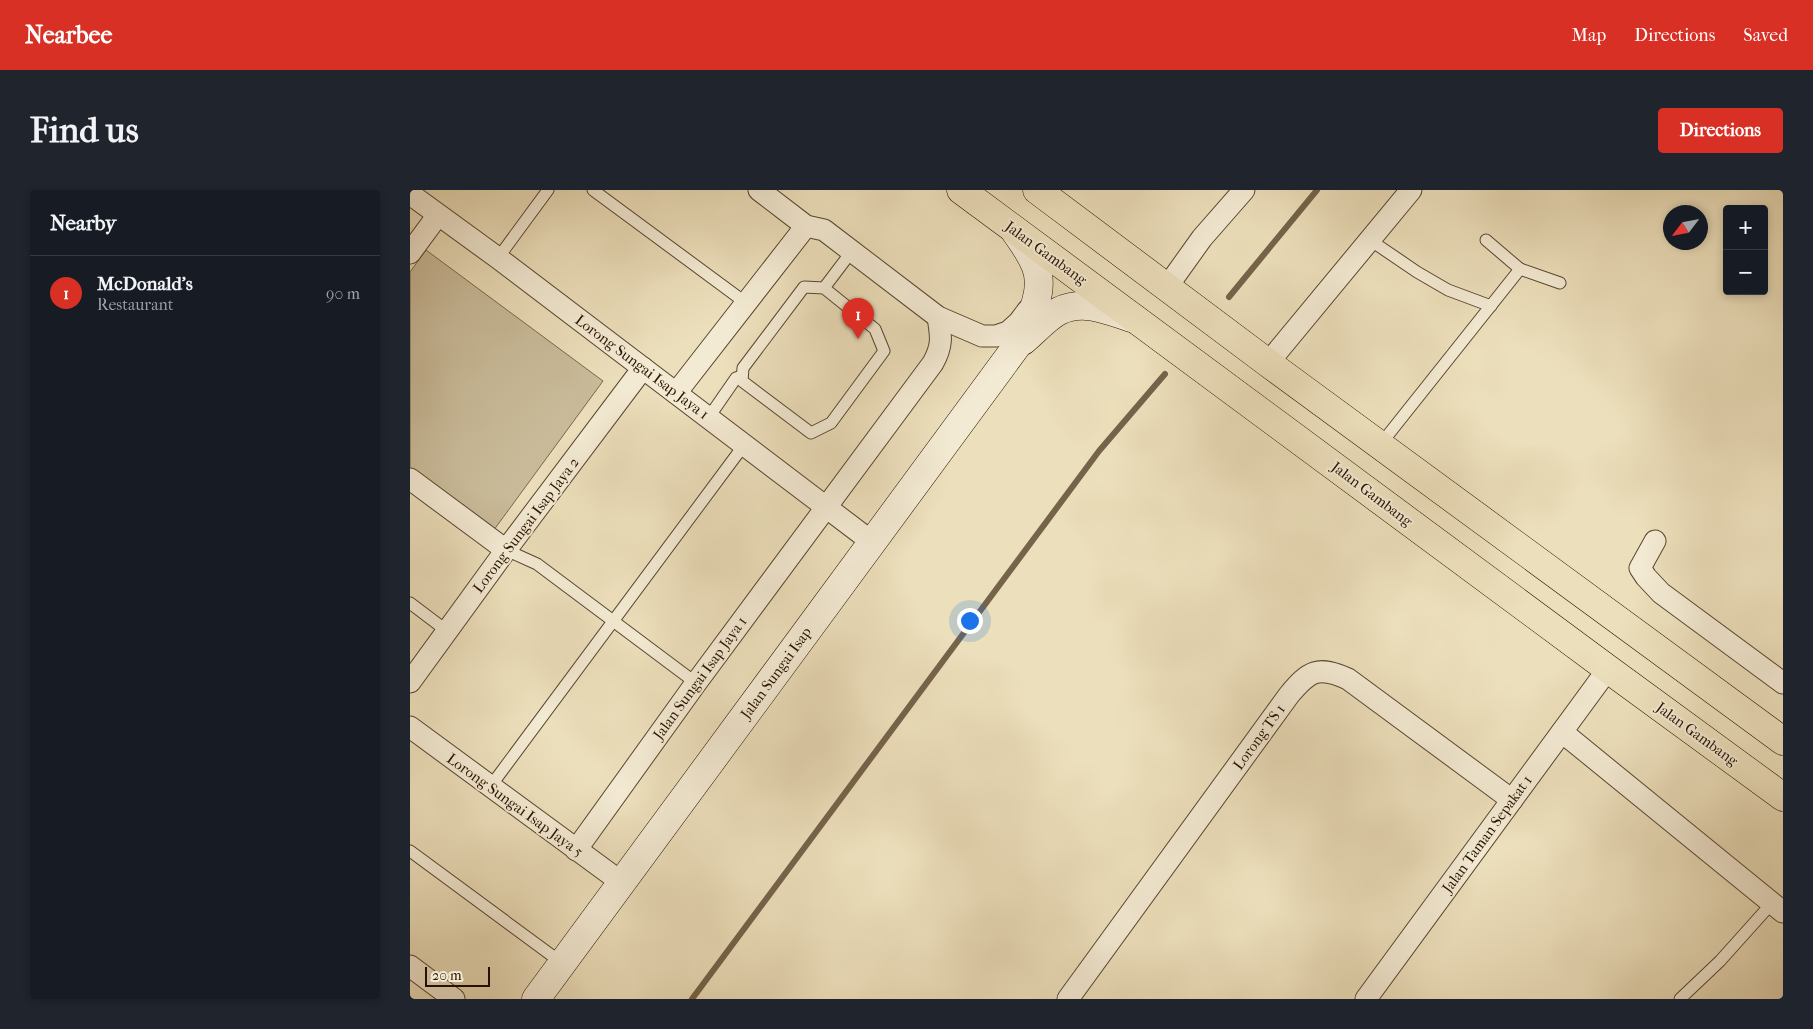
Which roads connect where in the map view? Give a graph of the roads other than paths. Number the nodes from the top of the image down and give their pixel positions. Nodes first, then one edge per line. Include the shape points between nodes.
1 (548, 190) edge
2 (594, 190) edge
3 (758, 190) edge
4 (961, 190) edge
5 (1037, 190) edge
6 (1411, 190) edge
7 (1241, 191) edge
8 (410, 194) edge
9 (438, 215) junction
10 (806, 226) junction
11 (1014, 230) junction
12 (1370, 240) junction
13 (1486, 240) dead end
14 (852, 251) junction
15 (410, 253) edge
16 (498, 258) junction
17 (1520, 269) junction
18 (1560, 283) dead end
19 (1167, 287) junction
20 (824, 288) junction
21 (1037, 297) junction
22 (746, 303) junction
23 (1491, 306) junction
24 (938, 317) junction
25 (1137, 320) junction
26 (1016, 347) junction
27 (1268, 363) junction
28 (643, 368) junction
29 (742, 376) junction
30 (676, 393) junction
31 (709, 418) junction
32 (744, 445) junction
33 (1380, 445) junction
34 (410, 479) edge
35 (826, 508) junction
36 (1655, 541) dead end
37 (872, 542) junction
38 (506, 550) junction
39 (410, 603) edge
40 (612, 621) junction
41 (447, 630) junction
42 (1608, 669) junction
43 (410, 682) edge
44 (696, 683) junction
45 (1783, 683) edge
46 (410, 727) edge
47 (1562, 732) junction
48 (1783, 742) edge
49 (490, 787) junction
50 (1783, 797) edge
51 (1512, 800) junction
52 (576, 850) junction
53 (410, 851) edge
54 (621, 882) junction
55 (1778, 907) edge
56 (562, 963) junction
57 (410, 966) edge
58 (454, 999) edge
59 (536, 999) edge
60 (1068, 999) edge
61 (1366, 999) edge
62 (1680, 999) edge

1 - 16 lane
2 - 22 lane
3 - 10 street
4 - 11 highway, Jalan Gambang
5 - 19 highway
6 - 12 street
7 - 19 street
8 - 9 street, Lorong Sungai Isap Jaya 1
9 - 15 street
9 - 16 street, Lorong Sungai Isap Jaya 1
10 - 14 street via 824,230
10 - 22 street
11 - 21 street via 1036,268
11 - 25 highway, Jalan Gambang
12 - 23 lane via 1448,290
12 - 27 street
13 - 17 lane
14 - 20 lane
14 - 24 street
16 - 28 street, Lorong Sungai Isap Jaya 1
17 - 18 lane
17 - 23 lane
19 - 27 highway
20 - 29 lane via 804,287 743,368
20 - 29 lane via 875,329 884,351 831,422 810,433 742,381
21 - 24 street via 1019,322 1008,332 996,336 982,336
21 - 26 street
22 - 30 street
23 - 33 lane
24 - 35 street, Jalan Sungai Isap Jaya 1 via 942,339 940,352
25 - 26 street via 1101,308 1071,306 1057,312
25 - 42 highway, Jalan Gambang
26 - 37 street, Jalan Sungai Isap
27 - 33 highway
28 - 30 street, Lorong Sungai Isap Jaya 1
28 - 38 street, Lorong Sungai Isap Jaya 2
29 - 31 lane via 736,378
30 - 31 street, Lorong Sungai Isap Jaya 1
31 - 32 street, Lorong Sungai Isap Jaya 1
32 - 35 street, Lorong Sungai Isap Jaya 1
32 - 40 lane
33 - 48 highway
34 - 38 street
35 - 37 street, Lorong Sungai Isap Jaya 1
35 - 44 street, Jalan Sungai Isap Jaya 1
36 - 45 street via 1640,568 1646,577 1661,593
37 - 54 street, Jalan Sungai Isap
38 - 40 lane via 537,564
38 - 41 street, Lorong Sungai Isap Jaya 2
39 - 41 lane
40 - 44 lane
40 - 49 lane
41 - 43 street, Lorong Sungai Isap Jaya 2
42 - 47 street, Jalan Taman Sepakat 1
42 - 50 highway, Jalan Gambang
44 - 52 street, Jalan Sungai Isap Jaya 1
46 - 49 street, Lorong Sungai Isap Jaya 5
47 - 51 street, Jalan Taman Sepakat 1
47 - 55 street
49 - 52 street, Lorong Sungai Isap Jaya 5
51 - 60 street, Lorong TS 1 via 1348,679 1321,671 1308,676 1289,696
51 - 61 street, Jalan Taman Sepakat 1
52 - 54 street, Lorong Sungai Isap Jaya 5
53 - 56 lane
54 - 56 street, Jalan Sungai Isap
55 - 62 lane
56 - 59 street, Jalan Sungai Isap
57 - 58 street

